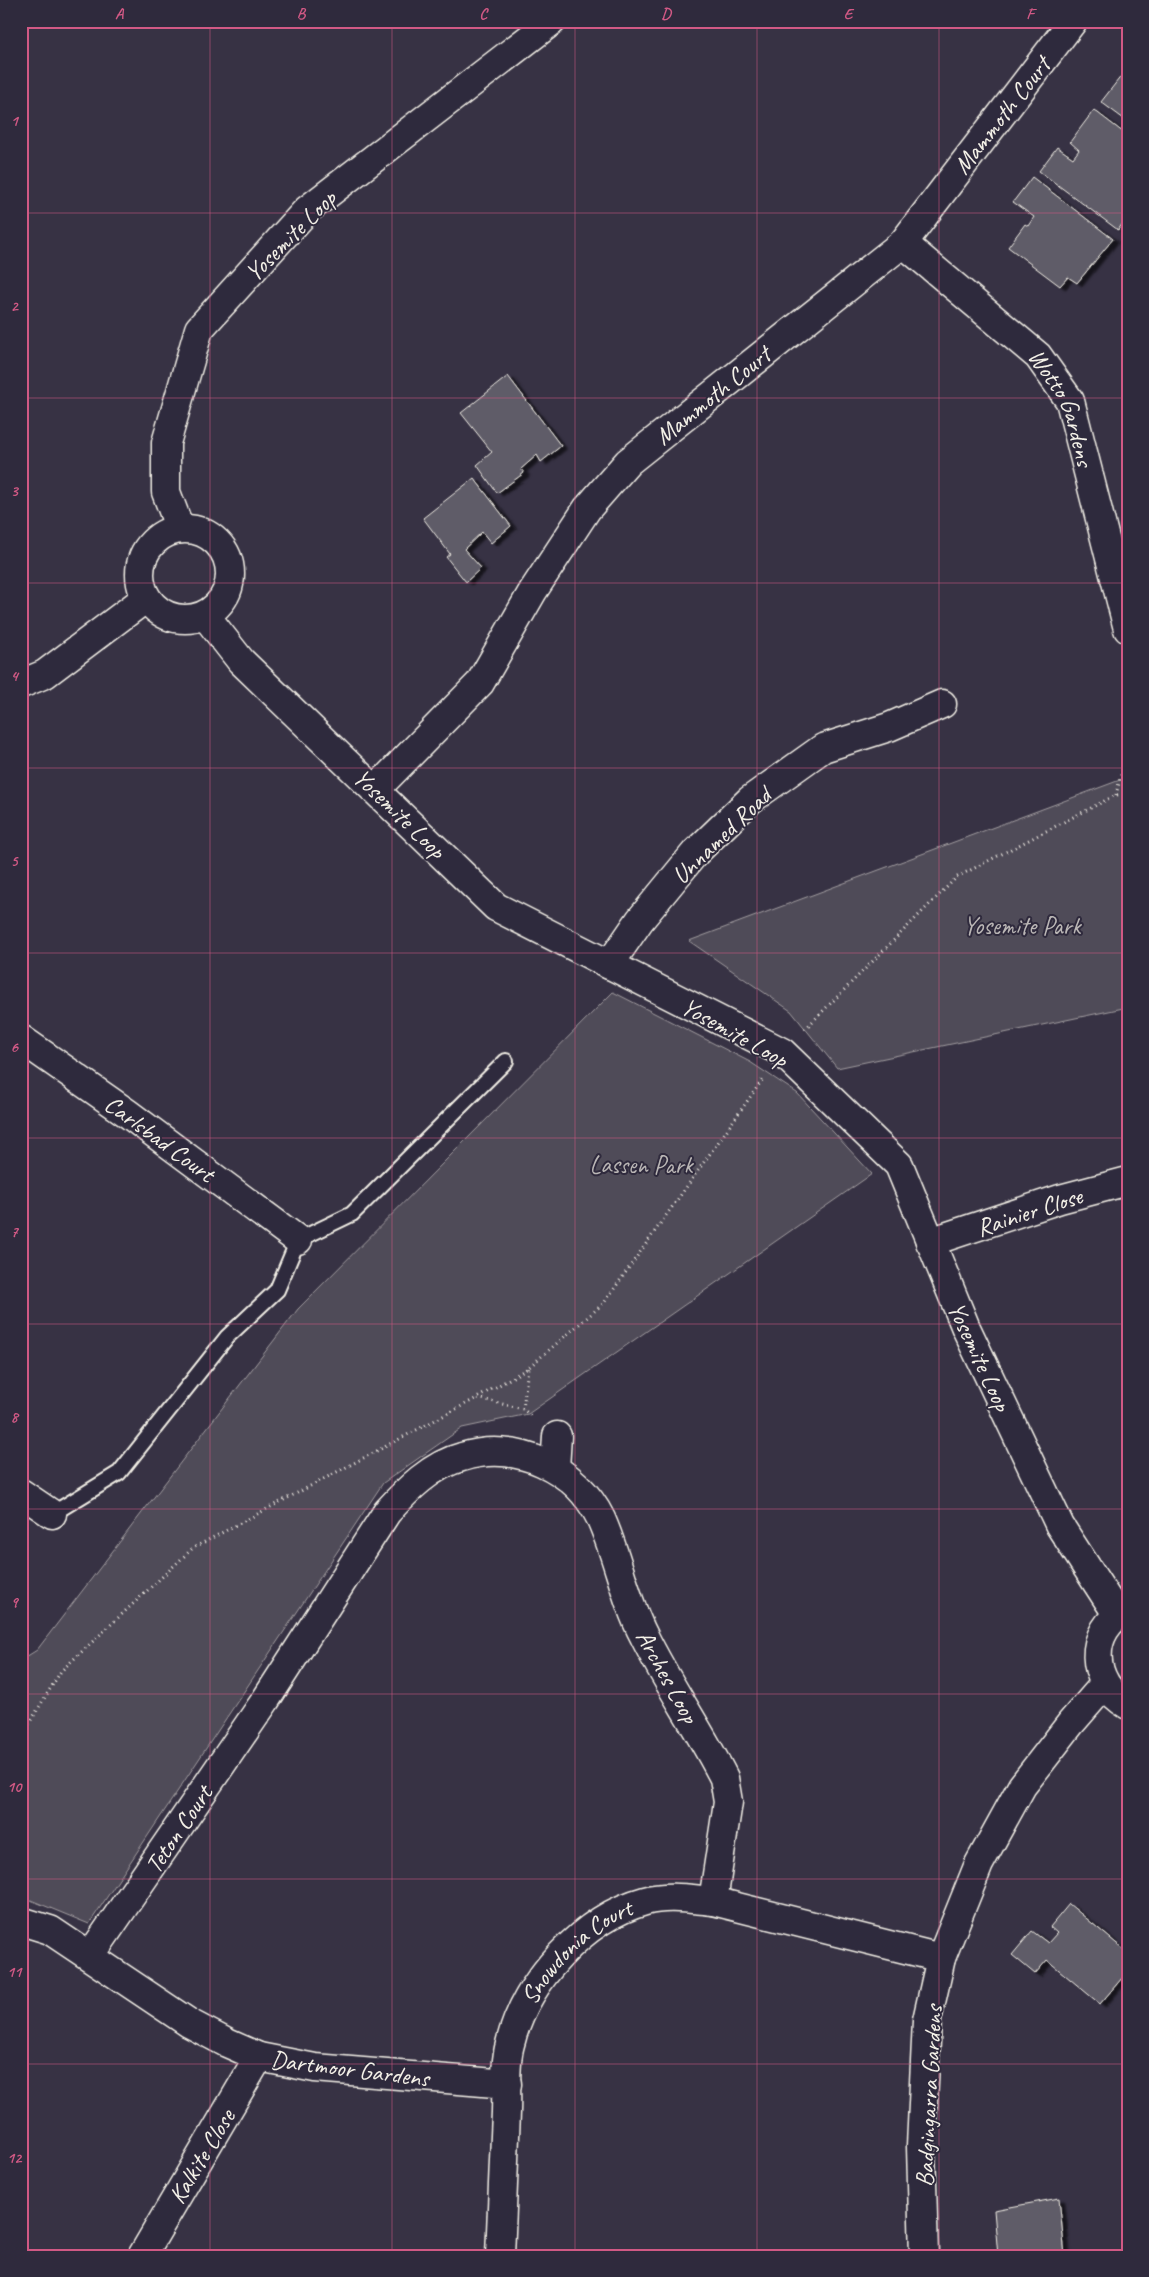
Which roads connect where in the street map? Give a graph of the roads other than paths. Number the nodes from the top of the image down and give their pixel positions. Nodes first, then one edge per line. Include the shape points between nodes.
1 (552, 21) edge
2 (1073, 21) edge
3 (903, 243) junction
4 (180, 530) junction
5 (146, 598) junction
6 (205, 615) junction
7 (1128, 629) edge
8 (21, 684) edge
9 (942, 704) dead end
10 (376, 789) junction
11 (609, 965) junction
12 (21, 1039) edge
13 (506, 1061) dead end
14 (1128, 1180) edge
15 (298, 1240) junction
16 (930, 1242) junction
17 (557, 1436) road end
18 (555, 1468) junction
19 (21, 1494) edge
20 (52, 1514) joint
21 (1122, 1611) edge
22 (1104, 1685) junction
23 (265, 1701) joint
24 (1128, 1706) edge
25 (712, 1901) junction
26 (21, 1921) edge
27 (90, 1956) junction
28 (941, 1958) junction
29 (260, 2057) junction
30 (507, 2084) junction
31 (142, 2256) edge
32 (500, 2256) edge
33 (924, 2256) edge

1 - 4 street, Yosemite Loop via 307,210 199,329 166,443 166,492
2 - 3 street, Mammoth Court
3 - 7 street, Wotto Gardens via 1038,356 1070,401
3 - 10 street, Mammoth Court via 628,462 587,509 532,591 480,683
4 - 5 street via 153,542 144,554 140,569
4 - 6 street via 194,530 207,535 226,555 230,568 230,583 224,596
5 - 6 street via 155,609 172,618 192,619
5 - 8 street via 45,674
6 - 10 street, Yosemite Loop via 241,661
9 - 11 street, Unnamed Road via 889,727 824,748 750,800 696,853 640,920
10 - 11 street, Yosemite Loop via 496,907
11 - 16 street, Yosemite Loop via 782,1052 899,1165
12 - 15 street, Carlsbad Court via 127,1112
13 - 15 lane via 352,1214
14 - 16 street, Rainier Close
15 - 20 lane via 277,1290 227,1337 119,1473
16 - 21 street, Yosemite Loop via 966,1328 1060,1526
17 - 18 street
18 - 23 street, Arches Loop via 523,1454 494,1451 461,1457 410,1487 387,1512
18 - 25 street, Arches Loop via 581,1488 601,1519 643,1635 724,1778 728,1802
19 - 20 street
21 - 22 street via 1104,1629 1098,1647 1098,1667
22 - 24 street via 1116,1699
22 - 28 street, Badgingarra Gardens via 1022,1786 979,1864
23 - 27 street, Teton Court
25 - 28 street, Snowdonia Court
25 - 30 street, Snowdonia Court via 676,1897 645,1901 614,1914 579,1936 525,2001 509,2045
26 - 27 street, Dartmoor Gardens via 50,1930
27 - 29 street, Dartmoor Gardens via 188,2023
28 - 33 street, Badgingarra Gardens via 928,2020 921,2146
29 - 30 street, Dartmoor Gardens via 315,2068
29 - 31 street, Kalkite Close
30 - 32 street, Snowdonia Court

